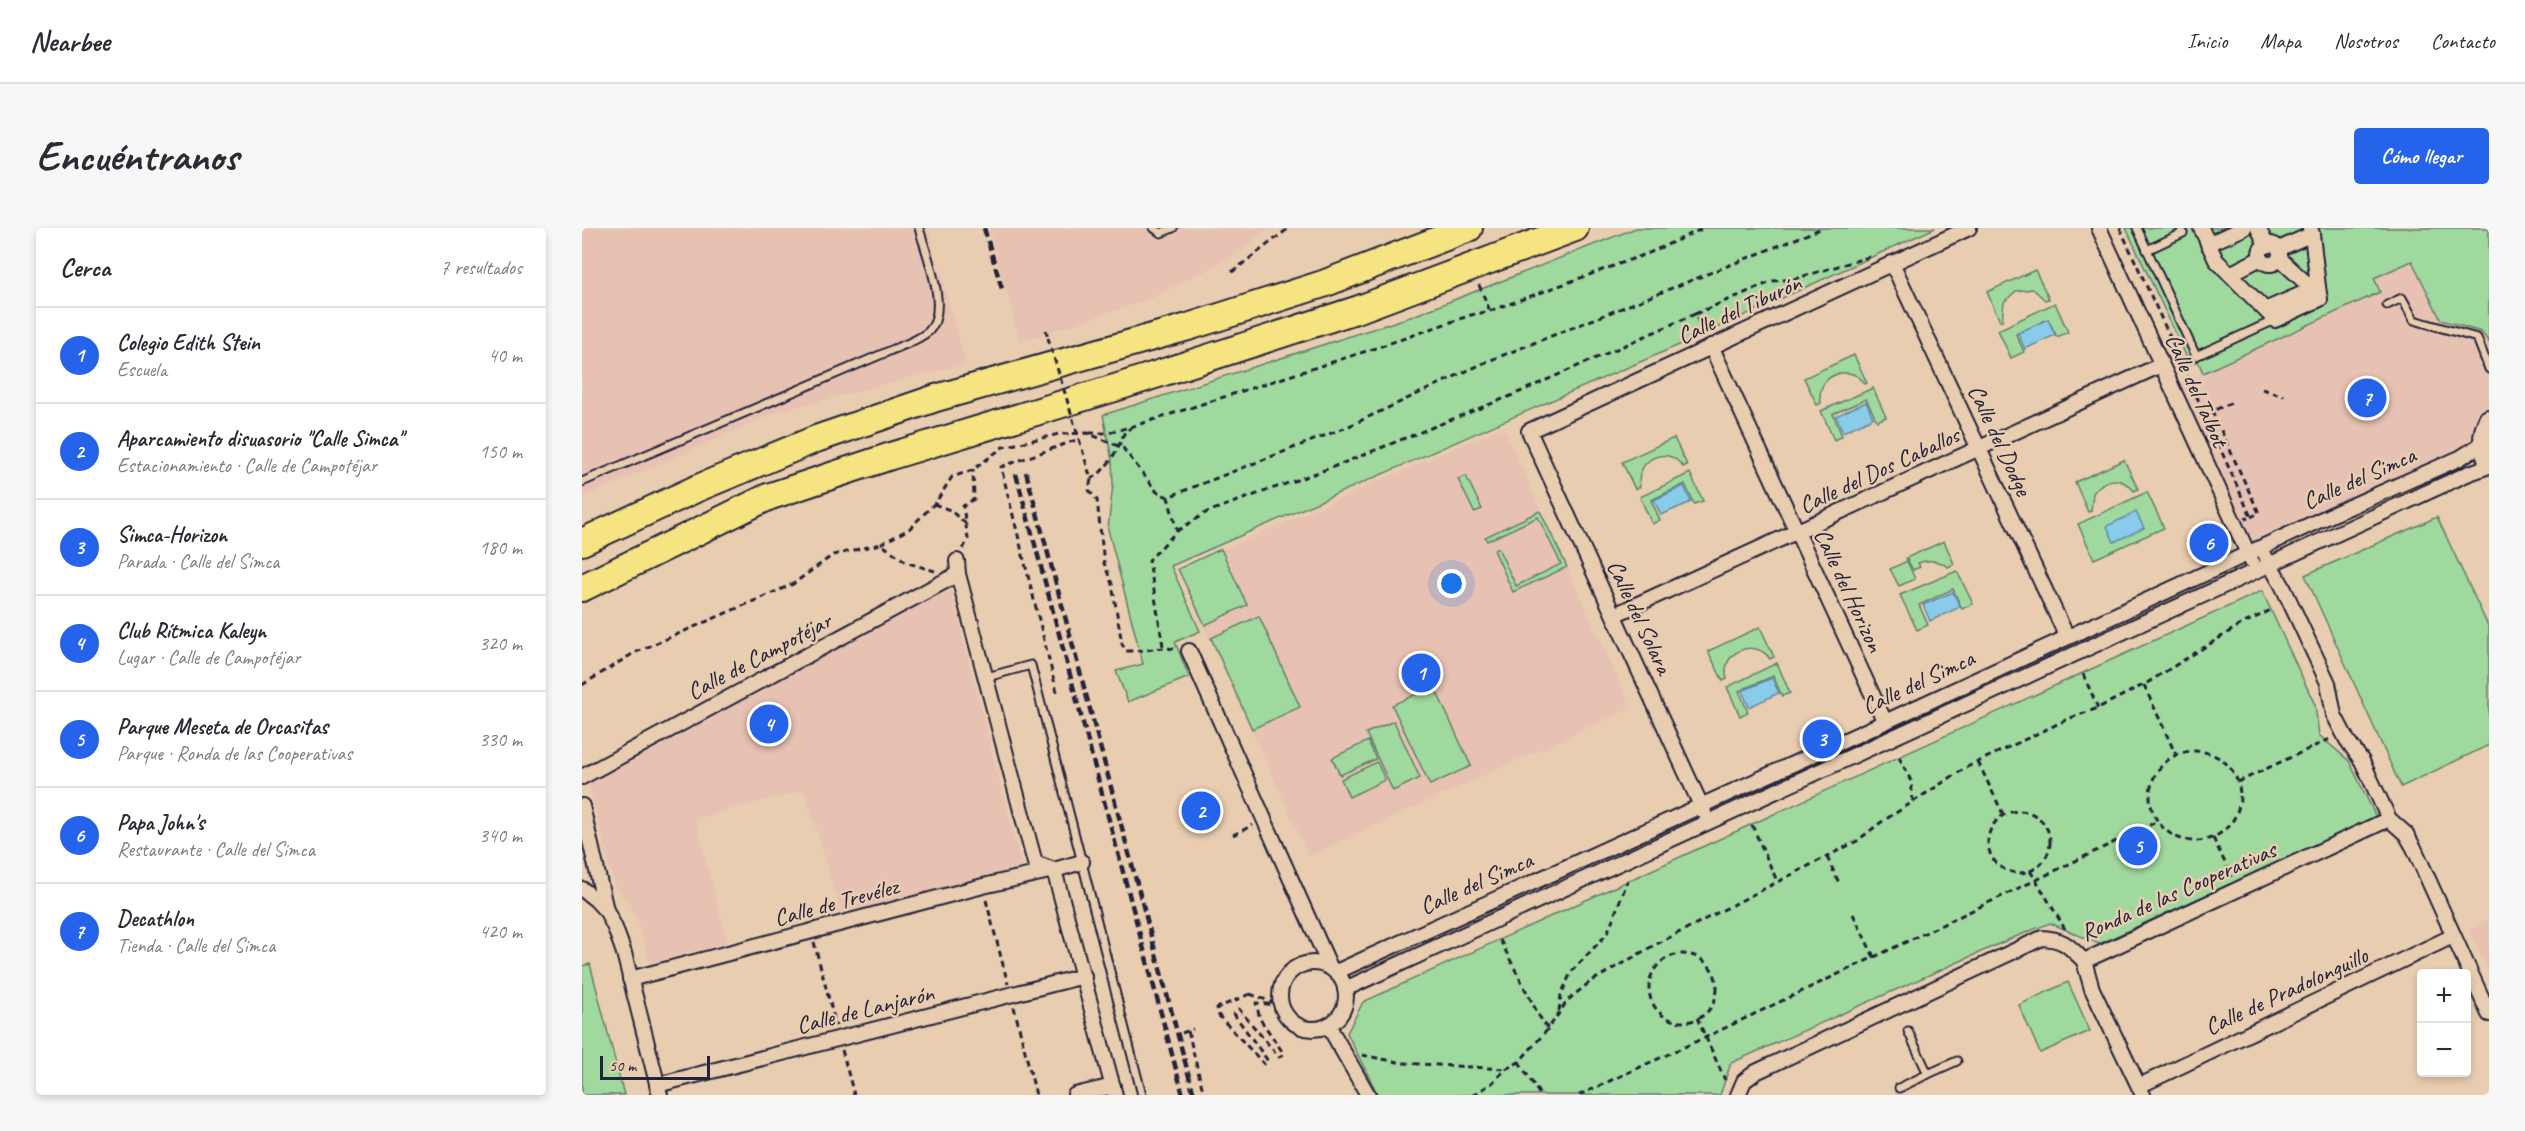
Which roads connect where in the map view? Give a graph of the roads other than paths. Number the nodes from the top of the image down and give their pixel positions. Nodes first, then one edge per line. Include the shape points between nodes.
1 (919, 228) edge
2 (1155, 228) edge
3 (1173, 228) edge
4 (1469, 228) edge
5 (1575, 228) edge
6 (1969, 228) edge
7 (2099, 228) edge
8 (2137, 228) edge
9 (2181, 228) edge
10 (2201, 228) edge
11 (2244, 228) edge
12 (2258, 228) edge
13 (2306, 233) edge
14 (2208, 244) junction
15 (2147, 250) junction
16 (2272, 253) junction
17 (1892, 263) junction
18 (2230, 274) junction
19 (2318, 287) junction
20 (2387, 305) dead end
21 (2271, 315) junction
22 (1711, 346) junction
23 (2161, 365) junction
24 (2489, 369) edge
25 (2489, 420) edge
26 (1529, 431) joint
27 (1979, 449) junction
28 (2486, 452) edge
29 (2489, 466) edge
30 (582, 482) edge
31 (1798, 532) junction
32 (582, 542) edge
33 (2261, 547) junction
34 (2247, 554) junction
35 (2269, 564) junction
36 (2255, 570) junction
37 (582, 588) edge
38 (1614, 615) junction
39 (2067, 637) junction
40 (1189, 651) road end
41 (987, 677) junction
42 (1885, 722) junction
43 (582, 777) edge
44 (582, 806) edge
45 (1701, 806) junction
46 (2389, 819) junction
47 (1710, 823) junction
48 (1082, 862) junction
49 (1054, 870) junction
50 (582, 889) edge
51 (607, 912) junction
52 (2453, 936) junction
53 (2084, 962) junction
54 (1333, 970) junction
55 (1084, 976) junction
56 (630, 980) junction
57 (1346, 989) junction
58 (2489, 1014) edge
59 (1328, 1025) junction
60 (1908, 1031) dead end
61 (1957, 1061) dead end
62 (1928, 1074) junction
63 (1899, 1088) dead end
64 (658, 1090) edge
65 (1114, 1090) edge
66 (2141, 1090) edge
67 (1075, 1095) edge
68 (1142, 1095) edge
69 (1368, 1095) edge
70 (1738, 1095) edge

1 - 30 lane via 938,308 936,321 928,332
2 - 3 lane via 1161,233
4 - 32 highway via 1323,284 1188,327 936,398 816,439
5 - 37 highway via 1348,312 768,497
6 - 17 street, Calle del Tiburón
7 - 23 street, Calle del Talbot
8 - 15 lane
9 - 15 lane via 2183,233
10 - 14 street
11 - 14 street
12 - 16 street
13 - 16 street
13 - 19 street
14 - 18 street via 2216,260
15 - 21 lane via 2196,356
16 - 18 street
16 - 19 street via 2307,284
17 - 22 street, Calle del Tiburón
17 - 27 street, Calle del Dodge
18 - 21 street
19 - 21 street via 2320,299
20 - 24 lane via 2402,298 2414,320 2477,338
22 - 26 street, Calle del Tiburón
22 - 31 street, Calle del Horizon
23 - 27 street, Calle del Dos Caballos
23 - 34 street, Calle del Talbot
25 - 28 main road via 2484,433
26 - 38 street, Calle del Solara
27 - 31 street, Calle del Dos Caballos
27 - 39 street, Calle del Dodge
28 - 33 street, Calle del Simca via 2460,458
29 - 35 street, Calle del Simca
31 - 38 street, Calle del Dos Caballos
31 - 42 street, Calle del Horizon
33 - 34 street, Calle del Simca
33 - 35 street
34 - 36 street, Calle del Talbot
34 - 39 street, Calle del Simca
35 - 36 street, Calle del Simca
35 - 46 street via 2328,683 2334,715 2362,761
36 - 47 street, Calle del Simca
38 - 45 street, Calle del Solara
39 - 42 street, Calle del Simca
40 - 54 street
41 - 43 street, Calle de Campotéjar via 957,567
41 - 48 lane via 1031,665
41 - 49 street via 1035,863
42 - 45 street, Calle del Simca
44 - 51 street
45 - 47 street, Calle del Solara
45 - 54 street, Calle del Simca
46 - 52 street via 2406,834 2414,848
46 - 53 street, Ronda de las Cooperativas
47 - 57 street, Calle del Simca
48 - 49 street
48 - 68 lane
49 - 55 street
49 - 56 street, Calle de Trevélez
50 - 51 street
51 - 56 street
52 - 58 street
52 - 66 street, Calle de Pradolonguillo
53 - 66 street via 2092,989
53 - 70 street, Ronda de las Cooperativas via 2058,938 2042,938 1756,1072 1744,1081
54 - 57 street
54 - 59 street, Calle del Simca via 1312,962 1293,968 1279,992 1280,1005 1294,1024 1317,1029
55 - 64 street, Calle de Lanjarón via 839,1038
55 - 65 street
56 - 64 street
57 - 59 street via 1339,1016
59 - 69 street
60 - 62 lane
61 - 62 lane
62 - 63 lane
65 - 67 street

